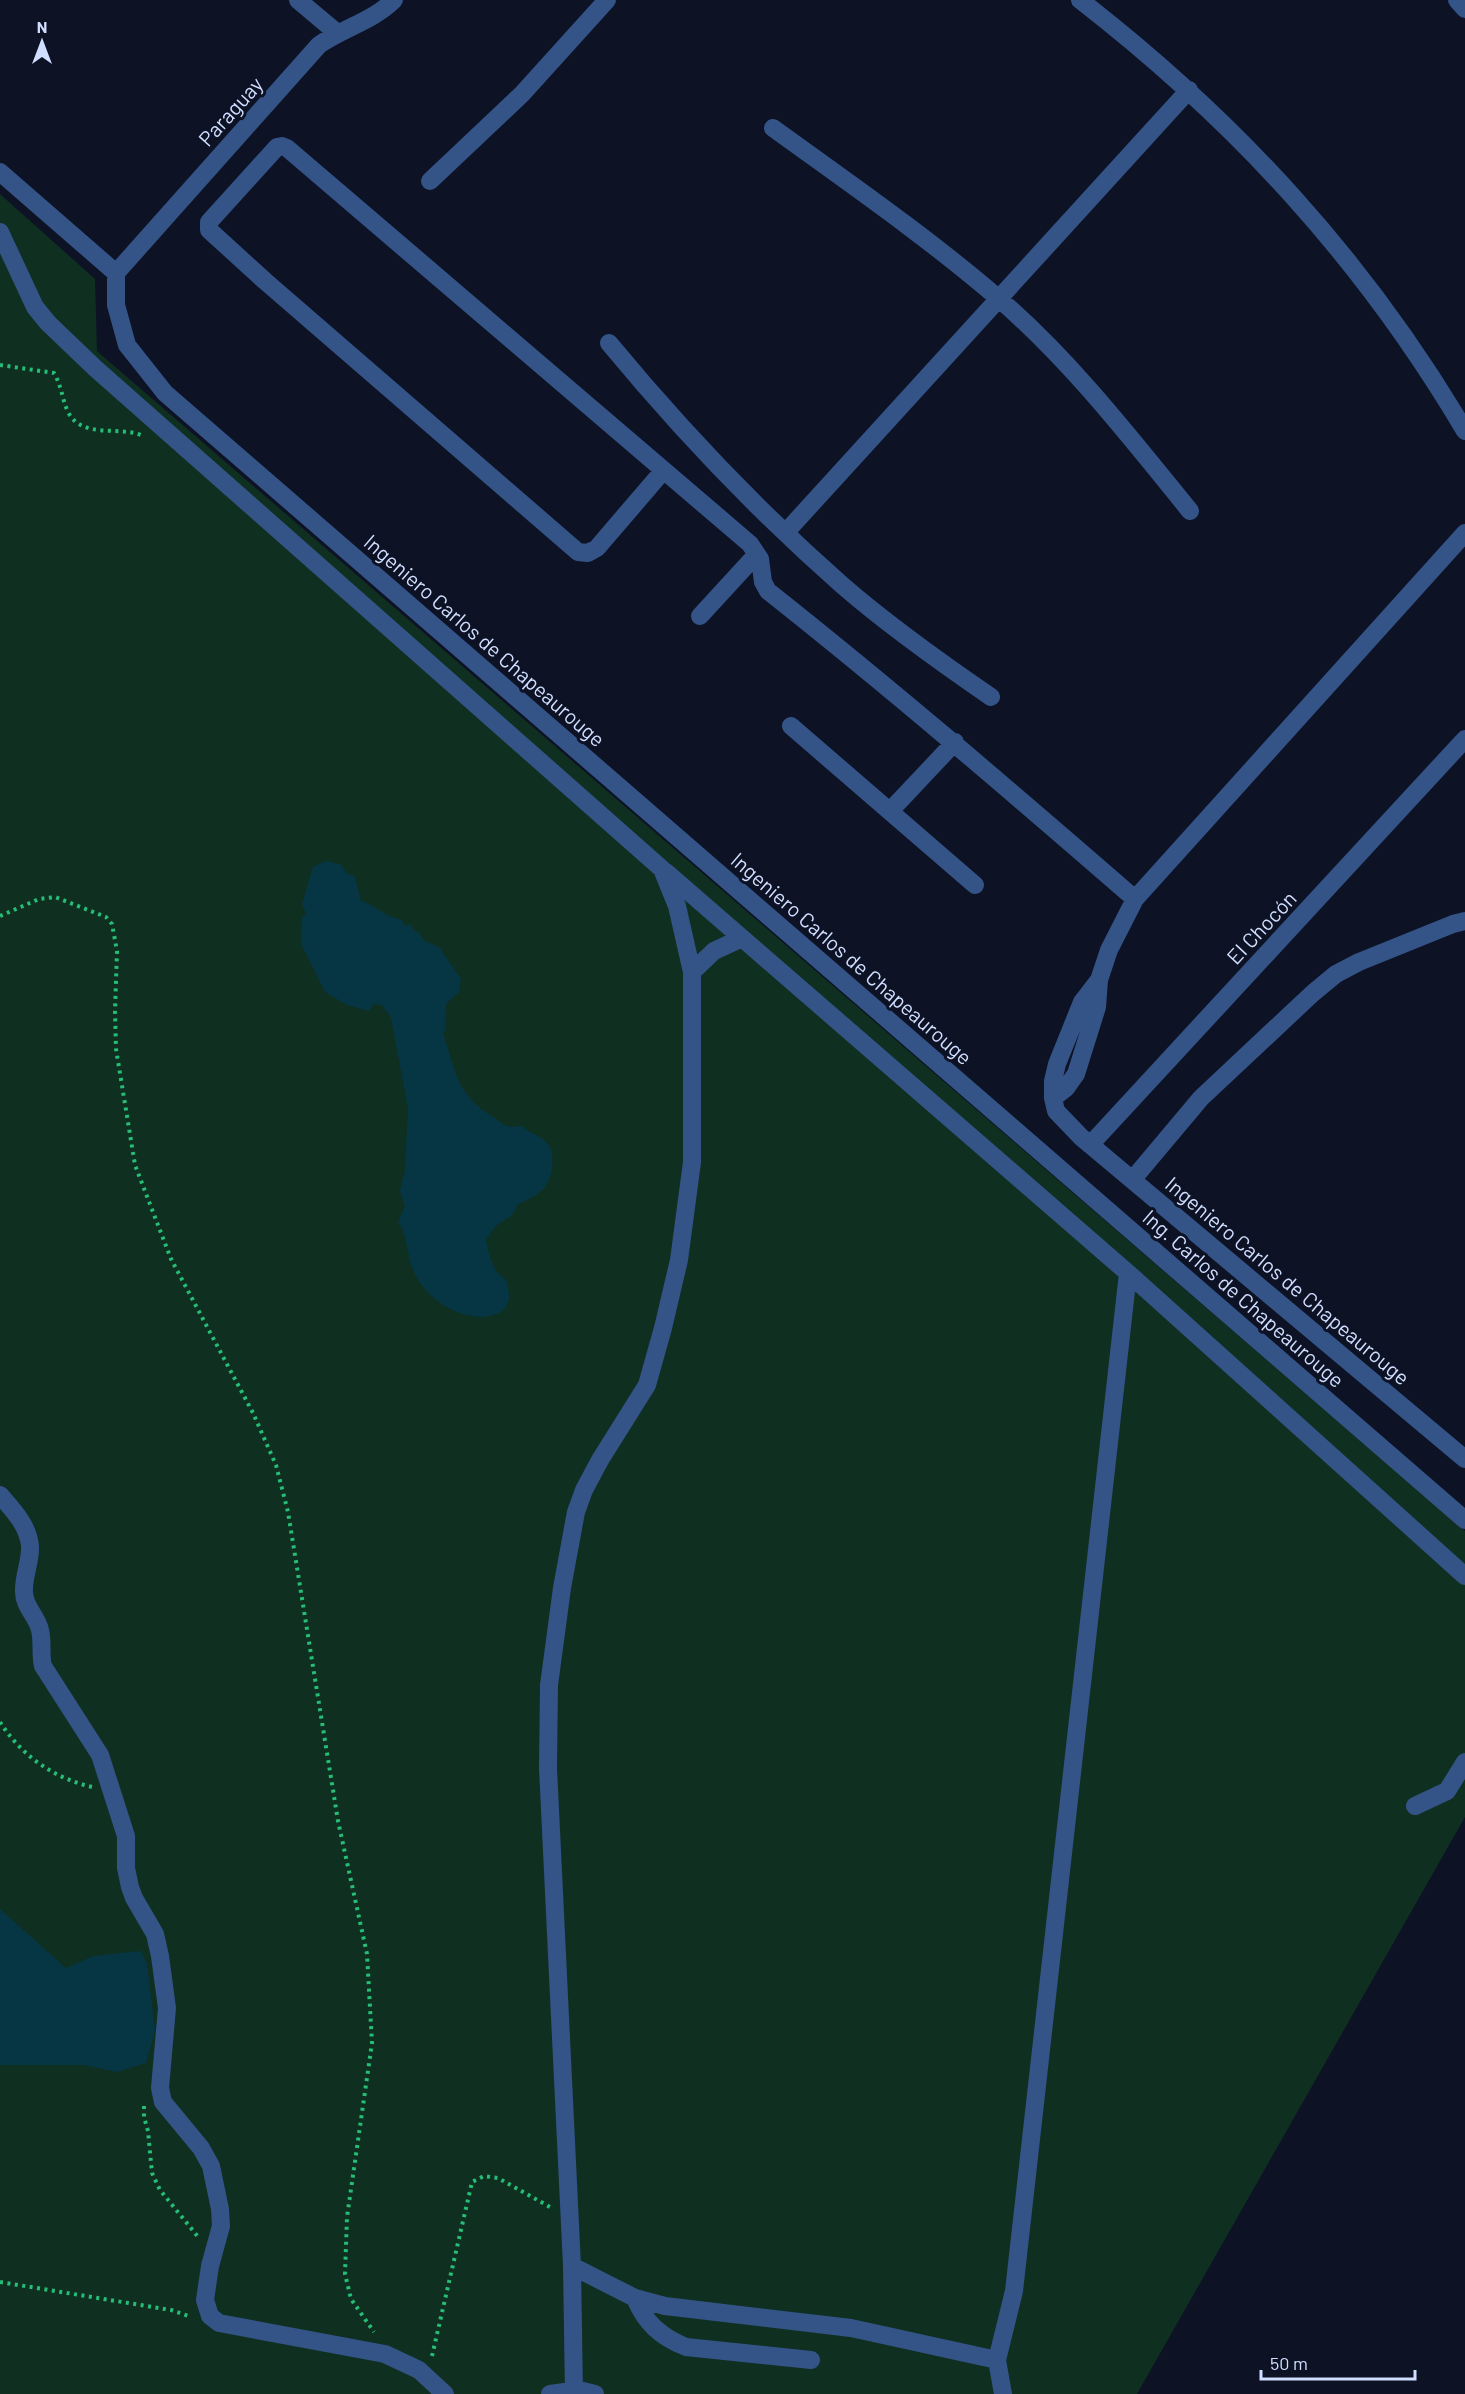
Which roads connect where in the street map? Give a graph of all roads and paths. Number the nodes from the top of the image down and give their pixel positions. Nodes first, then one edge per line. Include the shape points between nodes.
1 (298, 0) edge
2 (394, 0) edge
3 (607, 0) edge
4 (1080, 0) edge
5 (1457, 0) edge
6 (1465, 9) edge
7 (336, 33) junction
8 (1189, 90) junction
9 (774, 128) dead end
10 (0, 172) edge
11 (430, 182) dead end
12 (0, 232) edge
13 (116, 273) junction
14 (999, 299) junction
15 (609, 343) dead end
16 (0, 365) edge
17 (1465, 431) edge
18 (146, 437) dead end
19 (663, 471) junction
20 (1190, 511) dead end
21 (786, 532) junction
22 (1465, 533) edge
23 (756, 555) junction
24 (700, 616) dead end
25 (991, 697) dead end
26 (791, 726) dead end
27 (1465, 739) edge
28 (955, 742) junction
29 (890, 811) junction
30 (662, 869) junction
31 (975, 885) dead end
32 (1135, 899) junction
33 (0, 916) edge
34 (1465, 921) edge
35 (742, 938) junction
36 (692, 972) junction
37 (993, 1110) joint
38 (1085, 1141) junction
39 (1133, 1179) junction
40 (1128, 1273) junction
41 (1465, 1459) edge
42 (0, 1495) edge
43 (1465, 1520) edge
44 (1465, 1576) edge
45 (0, 1722) edge
46 (1465, 1762) edge
47 (112, 1790) junction
48 (1415, 1806) dead end
49 (144, 2103) dead end
50 (570, 2217) junction
51 (210, 2266) junction
52 (572, 2266) junction
53 (0, 2282) edge
54 (635, 2298) junction
55 (219, 2323) junction
56 (378, 2336) dead end
57 (811, 2360) dead end
58 (997, 2360) junction
59 (427, 2377) junction
60 (574, 2392) edge
61 (444, 2394) edge
62 (550, 2394) edge
63 (595, 2394) edge
64 (1003, 2394) edge

1 - 7 street
2 - 7 street, Paraguay via 369,19
3 - 11 street via 522,94
4 - 8 street
5 - 6 street
7 - 13 street, Paraguay via 319,45
8 - 14 street
8 - 17 street via 1314,217 1405,338
9 - 14 street via 908,226
10 - 13 street
12 - 30 street via 35,308 48,323
13 - 37 street, Ingeniero Carlos de Chapeaurouge via 116,305 127,345 165,393
14 - 20 street via 1066,364
14 - 21 street
15 - 21 street via 665,411
16 - 18 path via 54,373 68,412 78,423 93,430
19 - 19 street via 287,148 277,147 208,222 209,230 265,281 578,552 588,553 597,548
19 - 23 street via 750,544
21 - 25 street via 843,586
22 - 32 street
23 - 24 street
23 - 28 street via 768,591
26 - 29 street
27 - 38 street, El Chocón
28 - 29 street
28 - 32 street
29 - 31 street
30 - 35 street
30 - 36 street via 677,906
32 - 38 street, Ingeniero Carlos de Chapeaurouge via 1109,950 1099,980 1082,1002 1053,1081 1056,1111
33 - 56 path via 39,899 55,897 106,917 112,924 117,951 116,1048 135,1165 171,1259 253,1413 276,1465 288,1512 338,1821 367,1954 372,2043 347,2217 345,2274 351,2299
34 - 39 street via 1336,974 1201,1098
35 - 36 street via 714,951
35 - 40 street
36 - 50 street via 692,1162 679,1260 647,1385 600,1461 576,1512 549,1685 548,1768
37 - 43 street, Ing. Carlos de Chapeaurouge
38 - 39 street, Ingeniero Carlos de Chapeaurouge
39 - 41 street, Ingeniero Carlos de Chapeaurouge
40 - 44 street
40 - 58 street via 1014,2291
42 - 47 street via 21,1521 30,1546 24,1592 40,1631 43,1666 100,1755
45 - 47 path via 12,1741 33,1761 88,1786
46 - 48 street via 1447,1791
47 - 51 street via 126,1836 130,1887 155,1934 160,1956 167,2008 160,2073 163,2102 211,2166 220,2209 221,2226
49 - 51 path via 152,2173 160,2190 201,2240
50 - 52 street
50 - 59 path via 498,2178 484,2176 472,2182
51 - 55 street via 206,2300 210,2316
52 - 54 street
52 - 60 street
53 - 55 path via 171,2310
54 - 57 street via 656,2330 686,2347
54 - 58 street via 665,2306 851,2328
55 - 59 street via 385,2354
58 - 64 street
59 - 61 street
60 - 62 street
60 - 63 street

